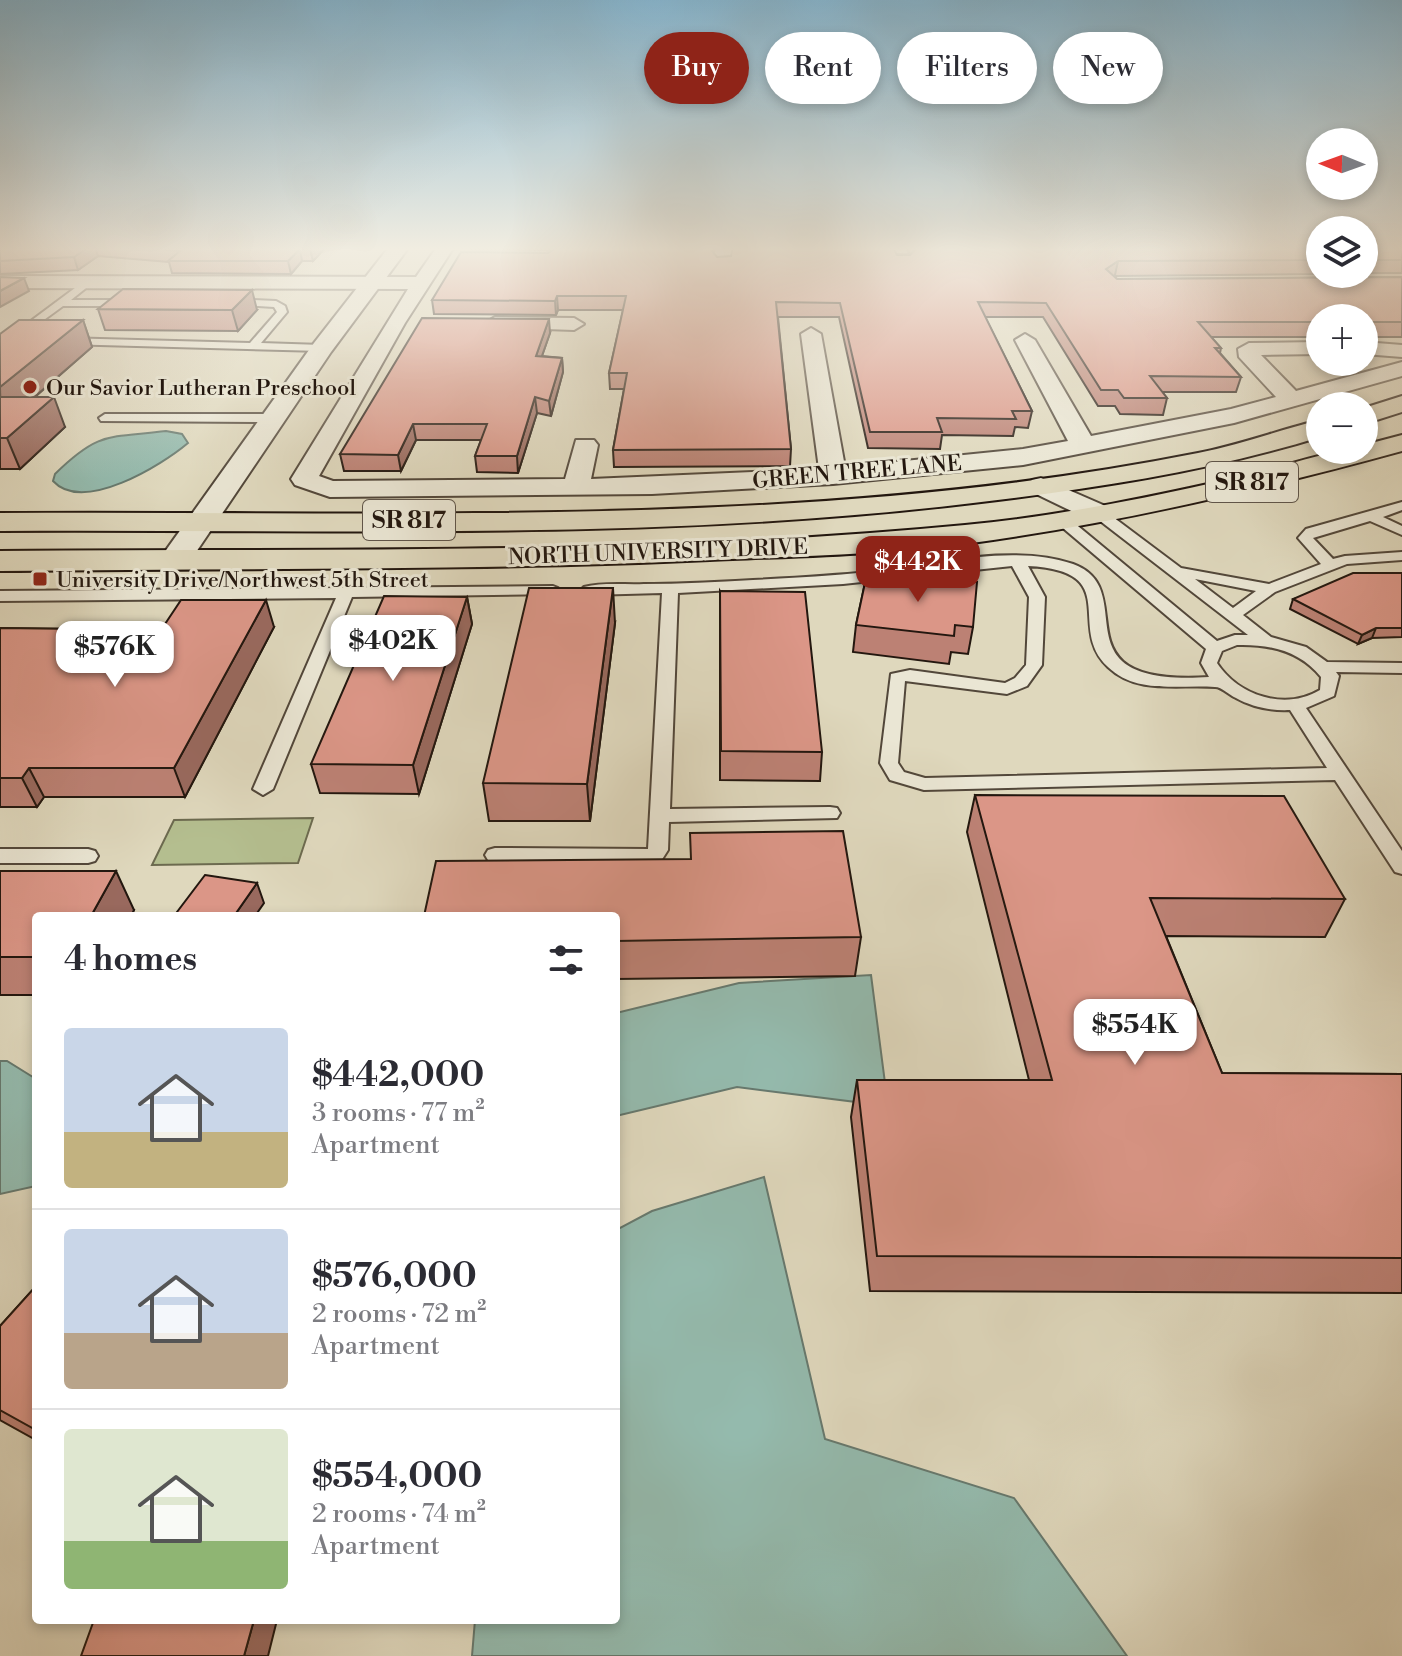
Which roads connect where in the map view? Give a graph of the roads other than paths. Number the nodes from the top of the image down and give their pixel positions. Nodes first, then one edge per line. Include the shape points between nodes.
1 (32, 324) edge
2 (271, 324) edge
3 (340, 324) edge
4 (394, 324) edge
5 (811, 334) dead end
6 (1013, 335) dead end
7 (14, 338) junction
8 (38, 340) edge
9 (53, 340) edge
10 (251, 348) junction
11 (322, 348) junction
12 (1306, 348) edge
13 (0, 349) edge
14 (1378, 349) edge
15 (1402, 351) edge
16 (1402, 369) edge
17 (1292, 400) junction
18 (1402, 404) edge
19 (1378, 412) edge
20 (105, 418) dead end
21 (275, 418) junction
22 (1306, 432) edge
23 (1402, 443) edge
24 (585, 445) dead end
25 (1083, 445) junction
26 (833, 476) junction
27 (1041, 486) junction
28 (576, 488) junction
29 (1402, 506) edge
30 (1100, 514) junction
31 (1371, 516) junction
32 (202, 519) junction
33 (1062, 520) junction
34 (0, 522) edge
35 (1402, 531) edge
36 (1402, 556) edge
37 (175, 560) junction
38 (0, 561) edge
39 (1018, 562) junction
40 (1331, 566) junction
41 (1177, 570) junction
42 (670, 589) junction
43 (1270, 589) junction
44 (346, 593) junction
45 (0, 596) edge
46 (1233, 616) junction
47 (1265, 640) junction
48 (1215, 648) junction
49 (1324, 667) junction
50 (1402, 668) edge
51 (1220, 681) junction
52 (1295, 705) junction
53 (1338, 774) junction
54 (263, 789) dead end
55 (830, 813) dead end
56 (662, 816) junction
57 (495, 855) dead end
58 (0, 856) edge
59 (88, 856) dead end
60 (1402, 867) edge

1 - 7 lane
2 - 10 lane
3 - 11 street
4 - 28 street, GREEN TREE LANE via 304,479 330,489
5 - 26 street
6 - 25 street
7 - 8 lane
7 - 13 lane
9 - 10 lane
10 - 11 lane
11 - 21 street
12 - 17 street via 1249,349 1250,357
14 - 15 street
16 - 17 street, GREEN TREE LANE
17 - 25 street, GREEN TREE LANE
18 - 19 main road
20 - 21 lane
21 - 32 street
22 - 27 main road, NORTH UNIVERSITY DRIVE / SR 817 via 1225,456
23 - 30 main road, NORTH UNIVERSITY DRIVE / SR 817 via 1259,481
24 - 28 street
25 - 26 street, GREEN TREE LANE via 1023,457
26 - 28 street, GREEN TREE LANE
27 - 30 street
27 - 32 main road, NORTH UNIVERSITY DRIVE / SR 817 via 867,508 616,521
27 - 33 street
29 - 31 lane
30 - 33 main road, NORTH UNIVERSITY DRIVE / SR 817
30 - 41 lane
31 - 35 lane
31 - 40 lane via 1305,538
32 - 34 main road, NORTH UNIVERSITY DRIVE / SR 817
32 - 37 street
33 - 37 main road, NORTH UNIVERSITY DRIVE / SR 817 via 850,544 615,555
33 - 48 lane
36 - 40 lane via 1361,557
37 - 38 main road, NORTH UNIVERSITY DRIVE / SR 817
39 - 42 lane
39 - 51 lane via 1050,563 1084,577 1093,589 1104,650 1115,665 1168,683
39 - 53 lane via 1037,597 1034,665 1021,682 1007,689 910,675 897,678 889,763 897,776 924,784
40 - 43 lane
41 - 43 lane
41 - 46 lane
42 - 44 lane
42 - 56 lane
43 - 46 lane
44 - 45 lane
44 - 54 lane
46 - 47 lane
47 - 48 lane via 1235,640
47 - 49 lane via 1299,650
48 - 51 lane via 1209,663
49 - 50 lane
49 - 52 lane via 1330,676 1328,692
51 - 52 lane via 1253,699
52 - 53 lane
53 - 60 lane
55 - 56 lane
56 - 57 lane via 654,856
58 - 59 lane

